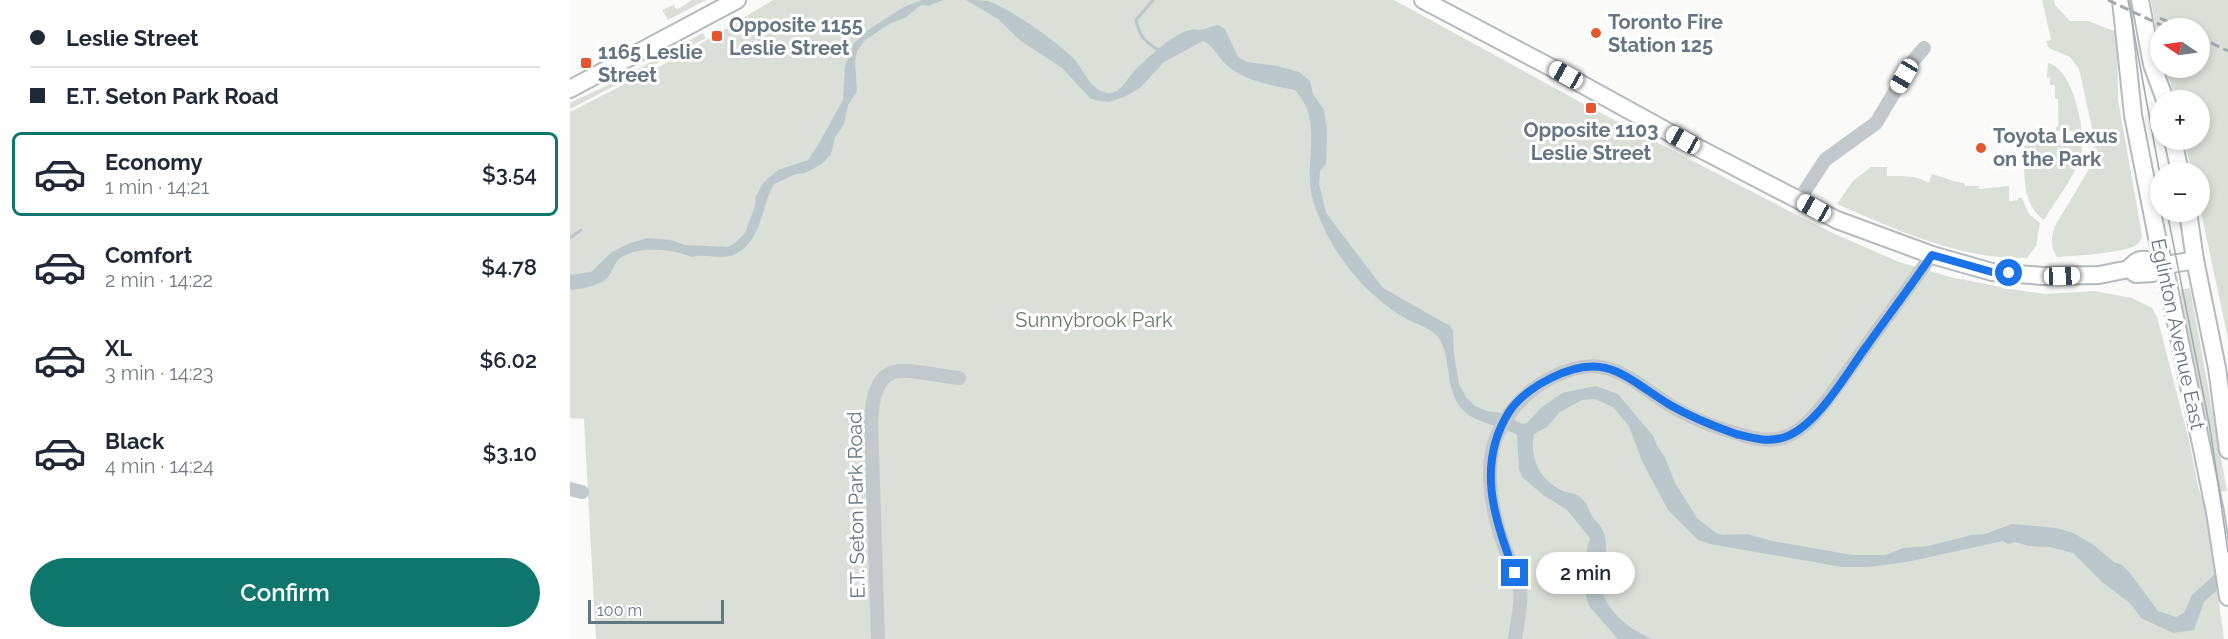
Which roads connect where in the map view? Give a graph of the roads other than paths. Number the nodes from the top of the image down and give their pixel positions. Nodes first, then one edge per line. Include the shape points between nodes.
1 (737, 0) edge
2 (1423, 0) edge
3 (2121, 0) edge
4 (2140, 0) edge
5 (1924, 48) dead end
6 (570, 88) edge
7 (2161, 90) edge
8 (1799, 200) junction
9 (2189, 222) edge
10 (1932, 255) junction
11 (2195, 260) junction
12 (2164, 264) junction
13 (959, 378) dead end
14 (2228, 450) edge
15 (2228, 597) edge
16 (878, 639) edge
17 (1515, 639) edge

1 - 6 main road
2 - 8 main road
3 - 12 main road, Eglinton Avenue East via 2133,115
4 - 7 main road via 2152,64
5 - 8 street via 1876,123 1825,160
8 - 10 main road via 1836,220
9 - 11 main road, Eglinton Avenue East
10 - 12 main road via 1992,272 2043,276 2100,275 2129,269 2136,274 2153,273
10 - 17 street via 1825,403 1809,421 1787,436 1762,440 1718,428 1678,410 1623,373 1599,367 1578,368 1551,378 1517,403 1500,429 1491,455 1494,507 1503,544 1520,586
11 - 12 main road
11 - 14 main road, Eglinton Avenue East via 2217,368
12 - 15 main road, Eglinton Avenue East via 2215,512
13 - 16 street, E.T. Seton Park Road via 905,370 883,378 876,387 871,422

